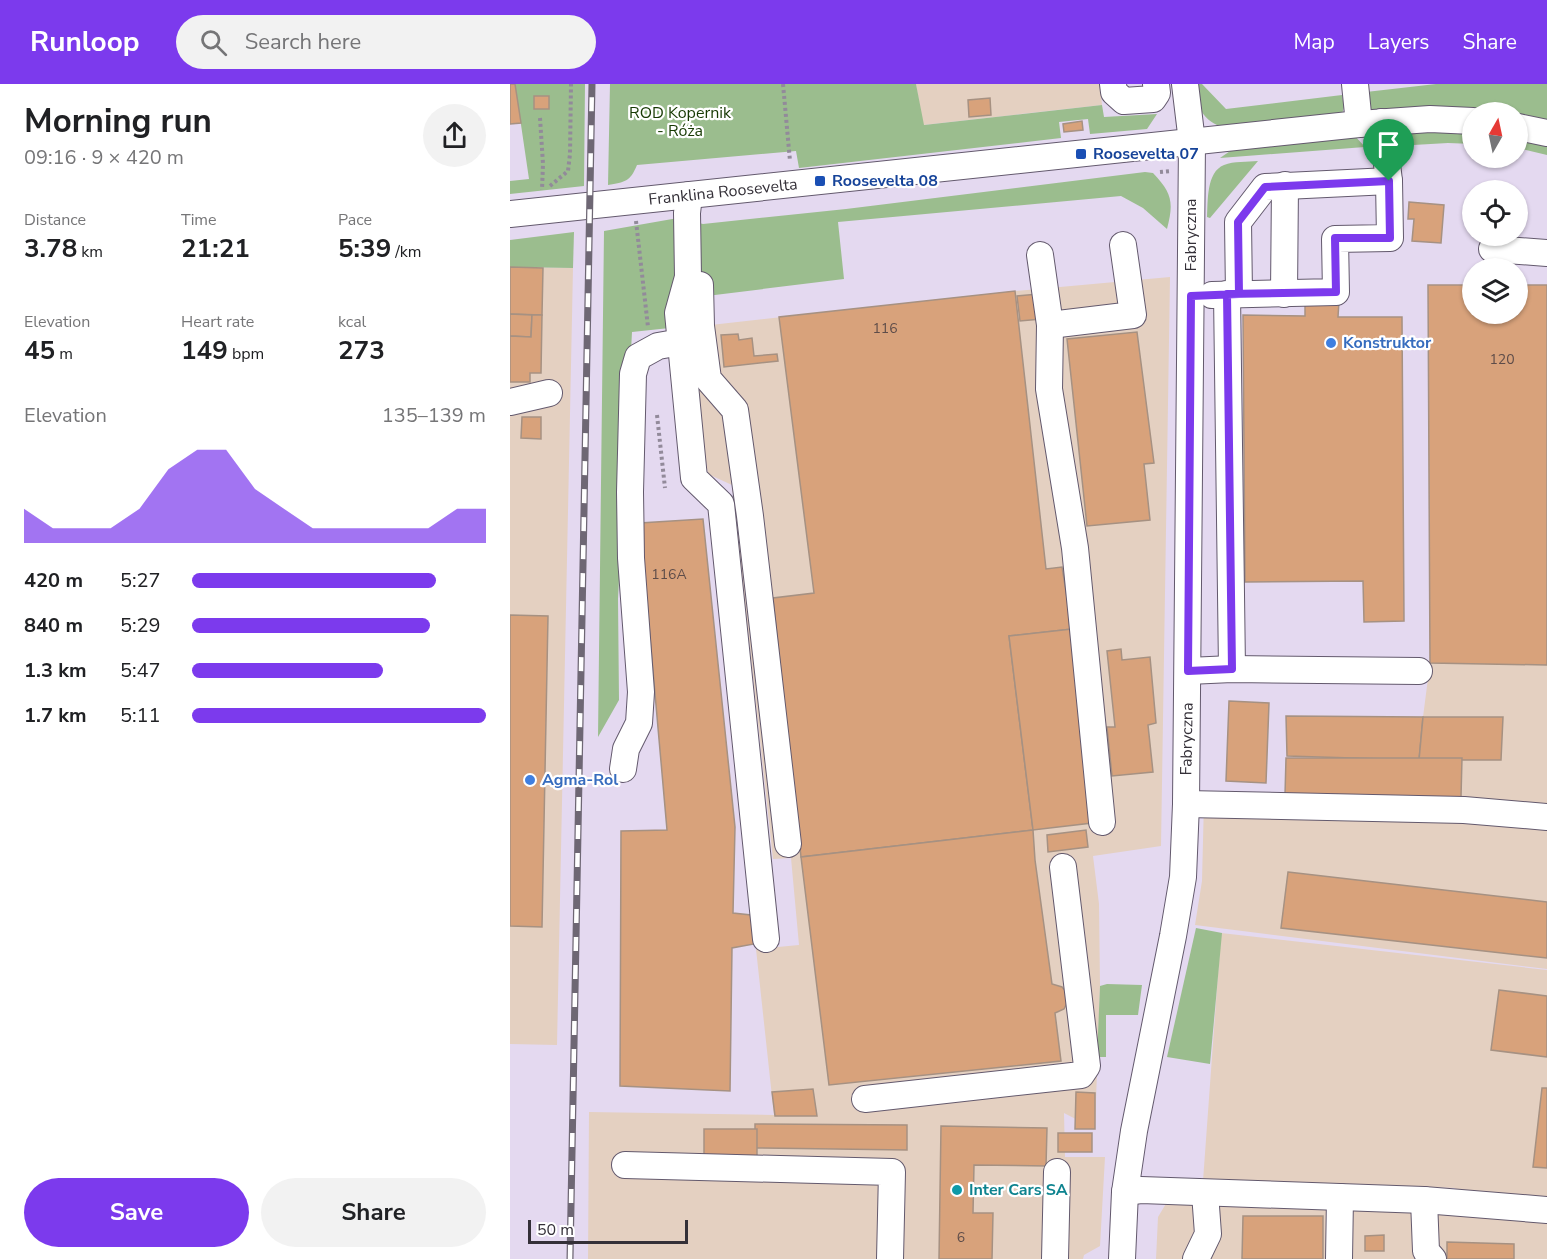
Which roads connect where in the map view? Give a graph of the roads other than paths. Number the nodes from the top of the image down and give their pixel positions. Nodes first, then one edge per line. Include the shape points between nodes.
1 (1113, 84) edge
2 (1156, 84) edge
3 (1185, 84) edge
4 (1355, 84) edge
5 (1462, 120) edge
6 (1371, 123) junction
7 (1528, 128) edge
8 (1547, 133) edge
9 (1192, 142) junction
10 (1389, 181) junction
11 (1285, 185) junction
12 (689, 195) junction
13 (510, 214) edge
14 (1123, 245) dead end
15 (1492, 249) dead end
16 (1547, 253) edge
17 (1040, 255) dead end
18 (700, 285) dead end
19 (1233, 294) junction
20 (1284, 294) junction
21 (1191, 296) junction
22 (1050, 325) junction
23 (681, 342) junction
24 (549, 393) dead end
25 (510, 402) edge
26 (1232, 669) junction
27 (1188, 671) junction
28 (1419, 671) dead end
29 (623, 769) dead end
30 (1186, 804) junction
31 (1547, 817) edge
32 (1102, 822) dead end
33 (788, 844) dead end
34 (1063, 867) dead end
35 (766, 939) dead end
36 (865, 1099) dead end
37 (625, 1165) dead end
38 (1057, 1172) dead end
39 (1125, 1192) junction
40 (1205, 1193) junction
41 (1340, 1197) junction
42 (1424, 1200) junction
43 (1547, 1210) edge
44 (890, 1259) edge
45 (1055, 1259) edge
46 (1122, 1259) edge
47 (1196, 1259) edge
48 (1339, 1259) edge
49 (1433, 1259) edge

1 - 2 street via 1114,92 1124,101 1153,99
3 - 9 street, Fabryczna
4 - 6 street
5 - 6 street, Franklina Roosevelta
6 - 9 street, Franklina Roosevelta
6 - 10 street
7 - 8 street
9 - 12 street, Franklina Roosevelta
9 - 21 street, Fabryczna
10 - 11 street
10 - 20 street via 1390,238 1335,238 1336,292
11 - 19 street via 1265,187 1238,222
11 - 20 street
12 - 13 street, Franklina Roosevelta
12 - 23 street via 688,277 678,313
14 - 22 street via 1133,315
15 - 16 street
17 - 22 street
18 - 33 street via 708,379 735,410
19 - 20 street
19 - 21 street
19 - 26 street
21 - 27 street, Fabryczna
22 - 32 street via 1049,389 1075,548
23 - 29 street via 658,346 638,357 633,374 631,547 641,692 639,723 626,749
23 - 35 street via 694,478 721,504
24 - 25 street
26 - 27 street
26 - 28 street
27 - 30 street, Fabryczna
30 - 31 street via 1464,810
30 - 39 street, Fabryczna via 1183,878
34 - 36 street via 1087,1066 1081,1075
37 - 44 street via 892,1172
38 - 45 street
39 - 40 street
39 - 46 street, Fabryczna
40 - 41 street
40 - 47 street via 1208,1234
41 - 42 street
41 - 48 street
42 - 43 street
42 - 49 street via 1426,1251

